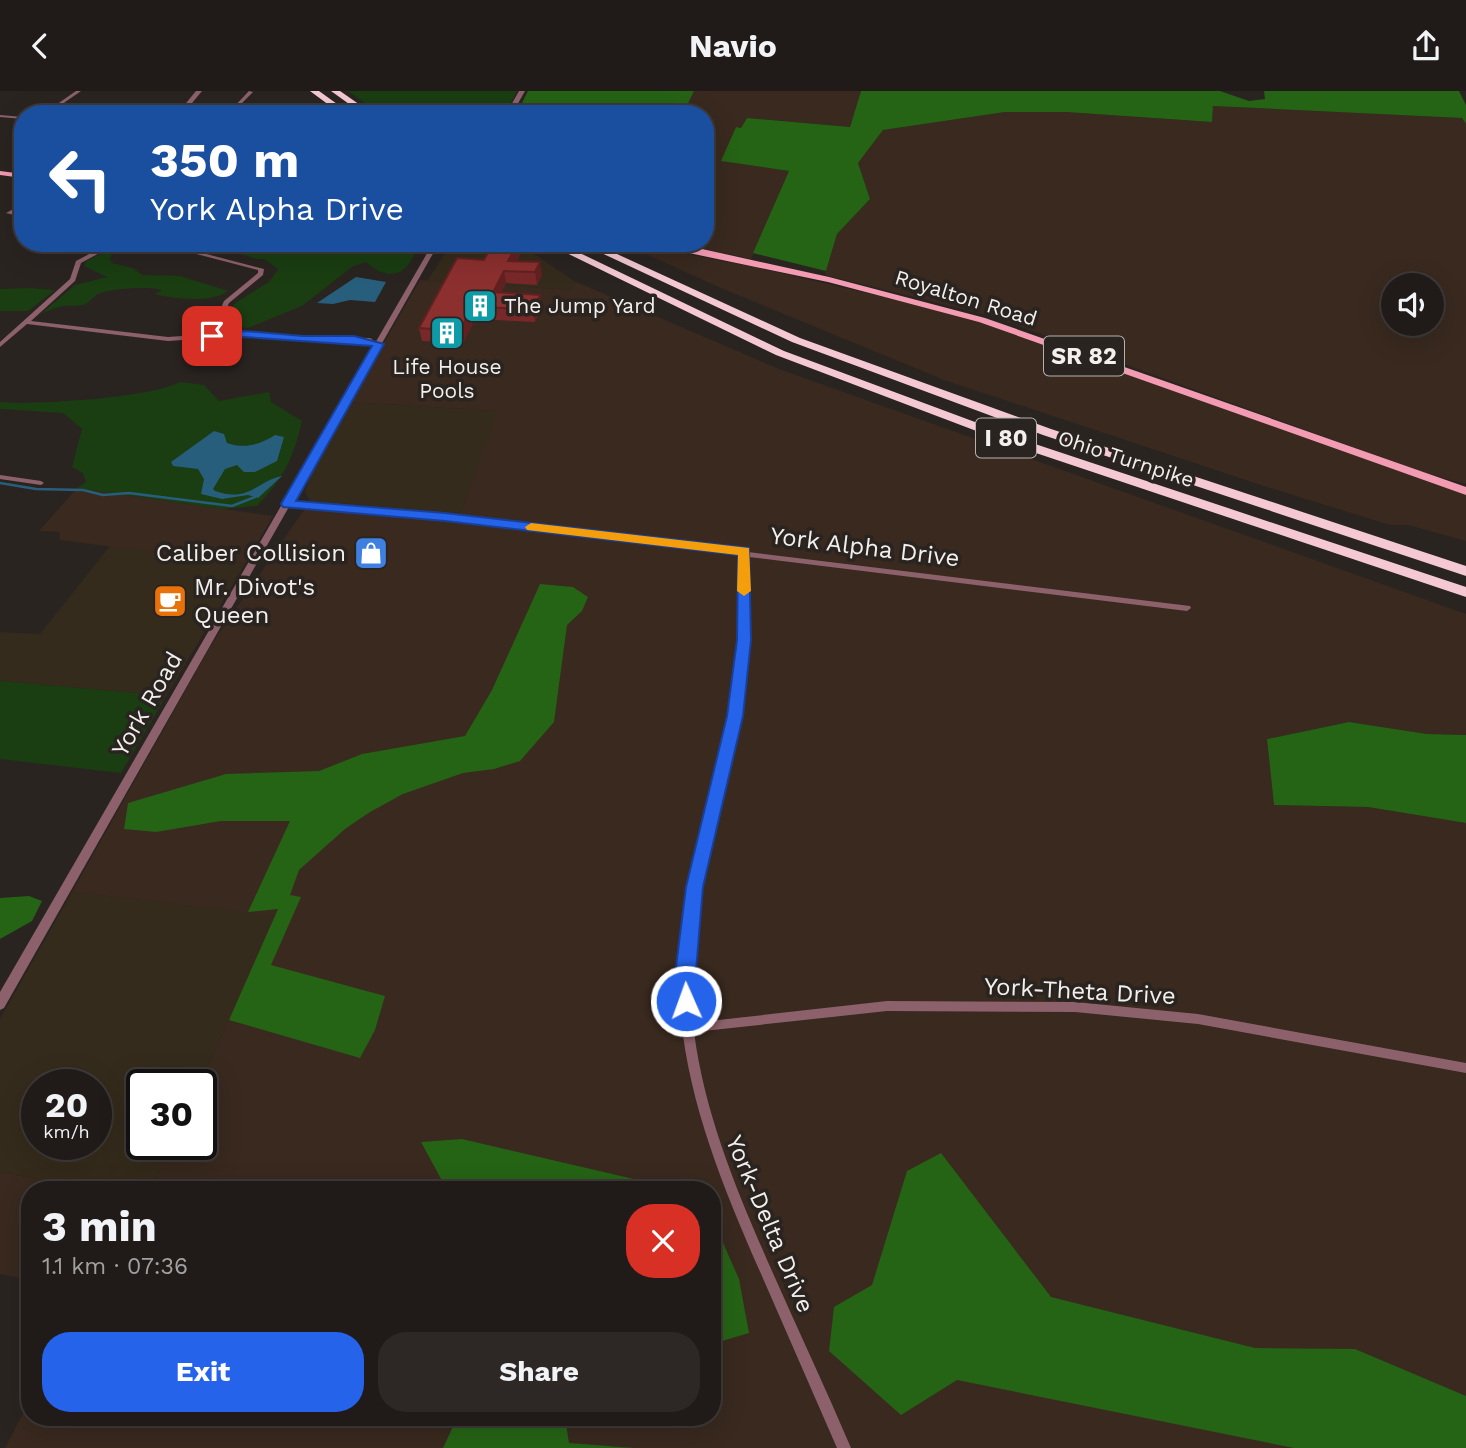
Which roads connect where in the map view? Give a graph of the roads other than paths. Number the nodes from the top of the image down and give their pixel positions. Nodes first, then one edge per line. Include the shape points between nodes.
1 (79, 91) edge
2 (200, 91) edge
3 (314, 91) edge
4 (335, 91) edge
5 (251, 92) edge
6 (59, 105) edge
7 (188, 105) edge
8 (239, 105) edge
9 (333, 105) edge
10 (356, 105) edge
11 (0, 204) edge
12 (14, 208) joint
13 (14, 214) edge
14 (97, 252) edge
15 (193, 252) edge
16 (431, 252) edge
17 (568, 252) edge
18 (601, 252) edge
19 (701, 252) edge
20 (26, 322) junction
21 (212, 336) junction
22 (375, 343) junction
23 (0, 345) edge
24 (0, 477) edge
25 (41, 483) dead end
26 (1466, 491) edge
27 (287, 504) junction
28 (745, 552) junction
29 (1466, 571) edge
30 (1466, 592) edge
31 (1187, 608) dead end
32 (0, 1005) edge
33 (688, 1028) junction
34 (1466, 1068) edge
35 (844, 1448) edge

1 - 6 street
2 - 7 street
3 - 9 highway
4 - 10 highway
5 - 8 street
11 - 12 street
12 - 13 street via 9,211
14 - 20 street via 78,262 76,278
15 - 21 street via 261,269 261,274 226,302
16 - 22 street, York Road
17 - 30 highway, Ohio Turnpike / I 80 via 780,353 1025,445
18 - 29 highway, Ohio Turnpike / I 80 via 809,345 1047,432
19 - 26 main road, Royalton Road / SR 82 via 971,316
20 - 21 street via 168,339
20 - 23 street
21 - 22 street
22 - 27 street, York Road
24 - 25 street
27 - 28 street, York Alpha Drive via 445,517
27 - 32 street, York Road
28 - 31 street, York Alpha Drive
28 - 33 street, York-Delta Drive via 744,640 735,716 688,928 684,975
33 - 34 street, York-Theta Drive via 887,1006 1075,1007 1198,1019
33 - 35 street, York-Delta Drive via 697,1087 725,1179

